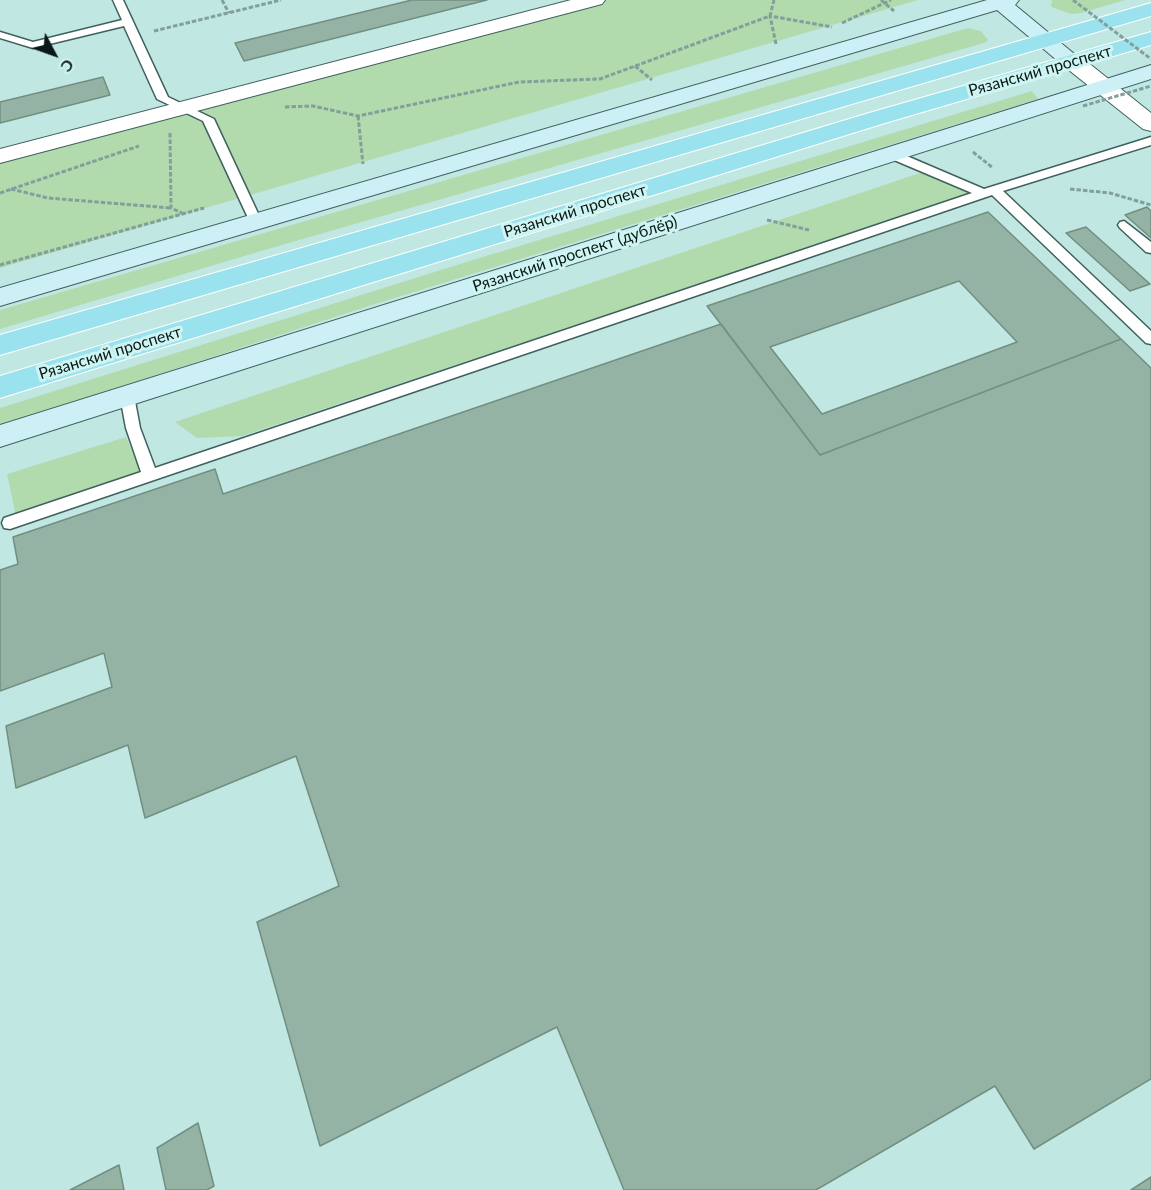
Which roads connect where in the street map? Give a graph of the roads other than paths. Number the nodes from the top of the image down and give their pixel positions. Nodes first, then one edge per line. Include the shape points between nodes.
1 (118, 0) edge
2 (595, 0) edge
3 (1002, 1) edge
4 (1151, 9) edge
5 (127, 22) junction
6 (2, 37) edge
7 (1151, 38) edge
8 (1047, 40) junction
9 (1073, 62) junction
10 (1151, 72) edge
11 (1105, 87) junction
12 (173, 110) junction
13 (1151, 124) edge
14 (1151, 141) edge
15 (891, 154) junction
16 (0, 156) edge
17 (989, 192) junction
18 (256, 222) junction
19 (1124, 225) dead end
20 (1151, 249) edge
21 (0, 297) edge
22 (1151, 339) edge
23 (0, 345) edge
24 (0, 387) edge
25 (127, 396) junction
26 (0, 436) edge
27 (150, 475) junction
28 (10, 523) dead end

1 - 5 lane
2 - 12 street
3 - 8 main road
3 - 18 main road
4 - 8 main road, Рязанский проспект
5 - 6 lane via 33,45
5 - 12 lane via 163,99
7 - 9 main road, Рязанский проспект
8 - 9 main road
8 - 23 main road, Рязанский проспект
9 - 11 street
9 - 24 main road, Рязанский проспект via 877,118
10 - 11 main road, Рязанский проспект (дублёр)
11 - 13 street
11 - 15 main road, Рязанский проспект (дублёр)
12 - 16 street
12 - 18 lane via 208,119
14 - 17 lane
15 - 17 lane
15 - 25 main road, Рязанский проспект (дублёр)
17 - 22 lane
17 - 27 lane
18 - 21 main road
19 - 20 lane
25 - 26 main road, Рязанский проспект (дублёр)
25 - 27 lane via 133,428
27 - 28 lane

